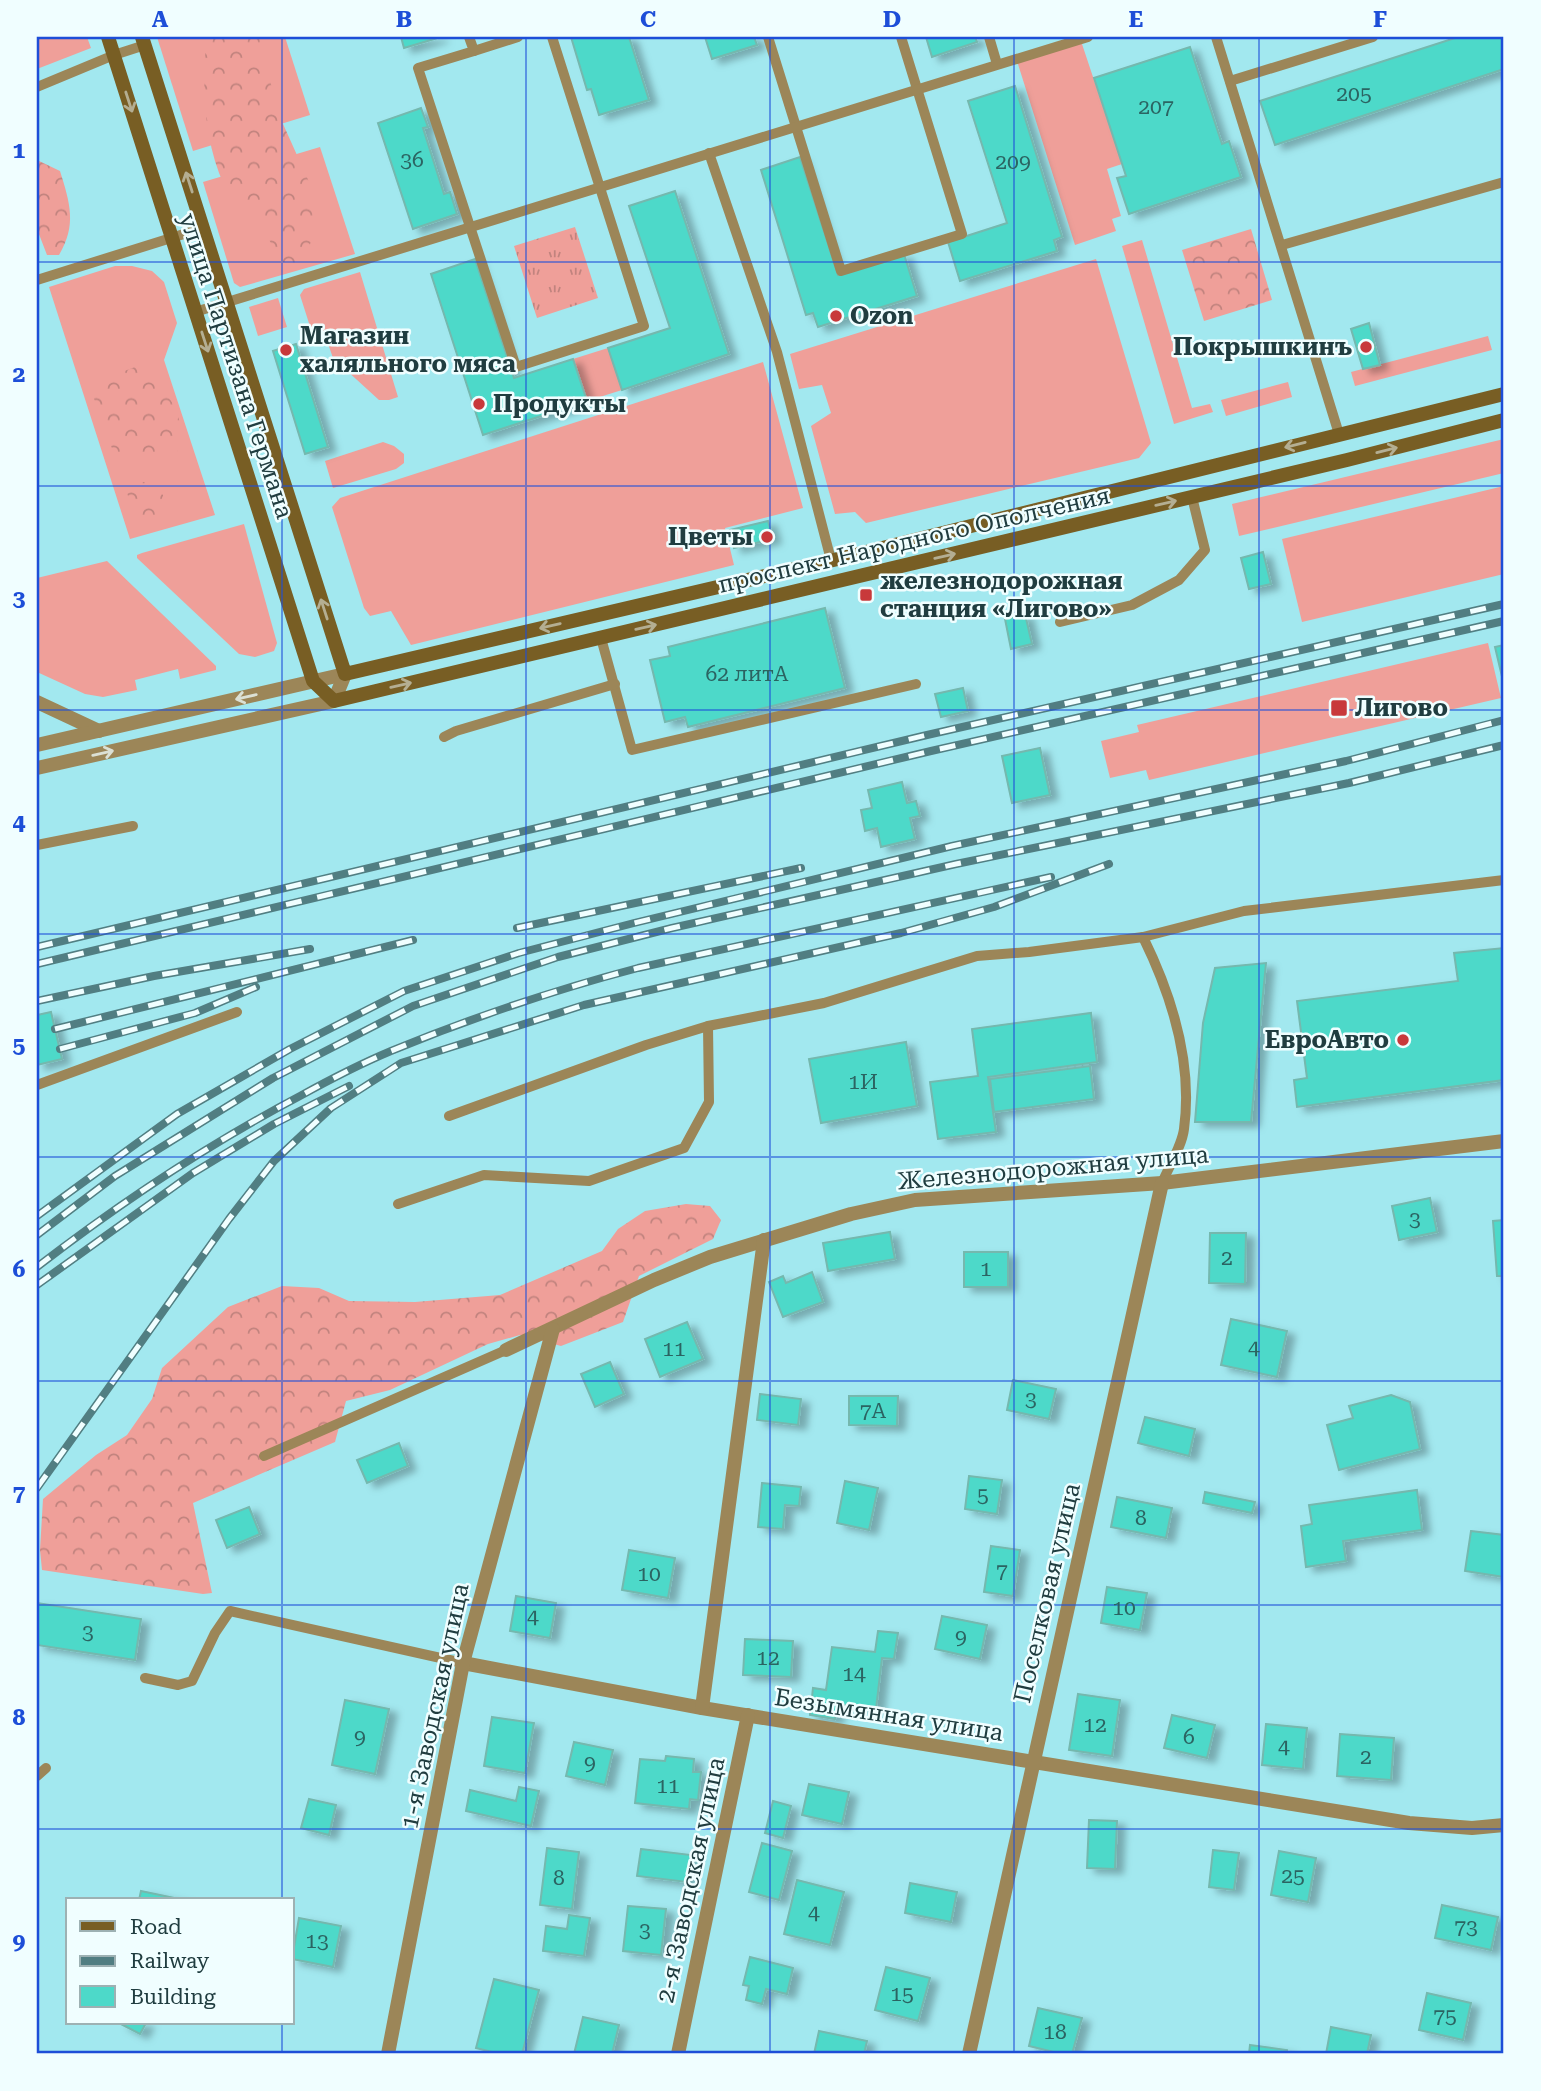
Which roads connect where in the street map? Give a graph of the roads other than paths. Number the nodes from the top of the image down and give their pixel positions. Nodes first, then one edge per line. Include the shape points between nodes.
1 (108, 37) edge
2 (469, 37) edge
3 (518, 37) edge
4 (552, 37) edge
5 (768, 37) edge
6 (901, 37) edge
7 (989, 37) edge
8 (1088, 37) edge
9 (1216, 37) edge
10 (1373, 37) edge
11 (144, 41) edge
12 (1335, 42) edge
13 (474, 51) junction
14 (114, 55) junction
15 (997, 64) junction
16 (1230, 81) junction
17 (37, 87) edge
18 (917, 89) junction
19 (797, 126) junction
20 (709, 153) junction
21 (1504, 182) edge
22 (599, 187) junction
23 (470, 227) junction
24 (203, 228) junction
25 (172, 237) junction
26 (1282, 245) junction
27 (37, 280) edge
28 (227, 302) junction
29 (195, 312) junction
30 (1504, 394) edge
31 (1504, 420) edge
32 (1339, 434) junction
33 (1192, 496) junction
34 (831, 560) junction
35 (1060, 622) dead end
36 (601, 638) junction
37 (345, 674) junction
38 (313, 681) junction
39 (615, 684) junction
40 (916, 684) dead end
41 (334, 701) junction
42 (37, 702) edge
43 (99, 731) junction
44 (444, 737) dead end
45 (37, 745) edge
46 (37, 768) edge
47 (133, 826) dead end
48 (37, 845) edge
49 (1504, 880) edge
50 (1143, 937) junction
51 (237, 1012) dead end
52 (708, 1026) junction
53 (37, 1085) edge
54 (449, 1115) dead end
55 (1504, 1141) edge
56 (1162, 1183) junction
57 (398, 1204) dead end
58 (764, 1240) junction
59 (553, 1329) junction
60 (506, 1350) joint
61 (264, 1456) dead end
62 (463, 1663) junction
63 (145, 1678) dead end
64 (702, 1708) junction
65 (748, 1715) junction
66 (1032, 1762) junction
67 (46, 1768) dead end
68 (37, 1776) edge
69 (1504, 1825) edge
70 (388, 2054) edge
71 (678, 2054) edge
72 (969, 2054) edge

1 - 14 main road, улица Партизана Германа
2 - 13 lane
3 - 13 lane
4 - 22 lane
5 - 19 lane
6 - 18 lane
7 - 15 lane
8 - 15 lane
9 - 16 lane
10 - 12 lane
11 - 14 lane
24 -> 11 main road, улица Партизана Германа
12 - 16 lane
13 - 23 lane via 418,68
14 - 17 lane
14 -> 25 main road, улица Партизана Германа
15 - 18 lane
16 - 26 lane
18 - 19 lane
18 - 19 lane via 962,234 841,271
19 - 20 lane
20 - 22 lane
20 - 34 lane via 777,352
21 - 26 lane
22 - 23 lane
22 - 23 lane via 644,326 516,367
23 - 28 lane
24 - 25 lane
24 - 28 main road, улица Партизана Германа
25 - 27 lane
25 - 29 main road, улица Партизана Германа
26 - 32 lane
28 - 29 lane
37 -> 28 main road, улица Партизана Германа
29 -> 38 main road, улица Партизана Германа
30 - 32 main road, проспект Народного Ополчения
33 -> 31 main road, проспект Народного Ополчения
32 -> 34 main road, проспект Народного Ополчения
33 - 35 lane via 1205,550 1179,580 1132,605
36 -> 33 main road, проспект Народного Ополчения
34 -> 37 main road, проспект Народного Ополчения
36 - 39 lane
41 -> 36 main road, проспект Народного Ополчения
37 - 38 street, проспект Народного Ополчения
37 - 41 street
38 - 41 main road, улица Партизана Германа
38 -> 43 street, проспект Народного Ополчения
39 - 40 lane via 632,750
39 - 44 lane
46 -> 41 street, проспект Народного Ополчения
42 - 43 street
43 - 45 street, проспект Народного Ополчения
47 - 48 lane
49 - 50 lane via 1244,911
50 - 52 lane via 977,956 824,1003
50 - 56 lane via 1173,1011 1186,1066 1184,1131
51 - 53 lane
52 - 54 lane
52 - 57 lane via 709,1102 684,1148 589,1181 484,1175
55 - 56 street, Железнодорожная улица
56 - 58 street, Железнодорожная улица via 915,1200
56 - 66 street, Поселковая улица
58 - 59 street, Железнодорожная улица via 654,1280
58 - 64 street
59 - 60 street, Железнодорожная улица
59 - 62 street, 1-я Заводская улица
60 - 61 lane
62 - 63 lane, Безымянная улица via 230,1611 192,1681 178,1685
62 - 64 street, Безымянная улица
62 - 70 street, 1-я Заводская улица
64 - 65 street, Безымянная улица
65 - 66 street, Безымянная улица
65 - 71 street, 2-я Заводская улица
66 - 69 street, Безымянная улица via 1409,1823 1472,1828
66 - 72 street, Поселковая улица
67 - 68 lane

